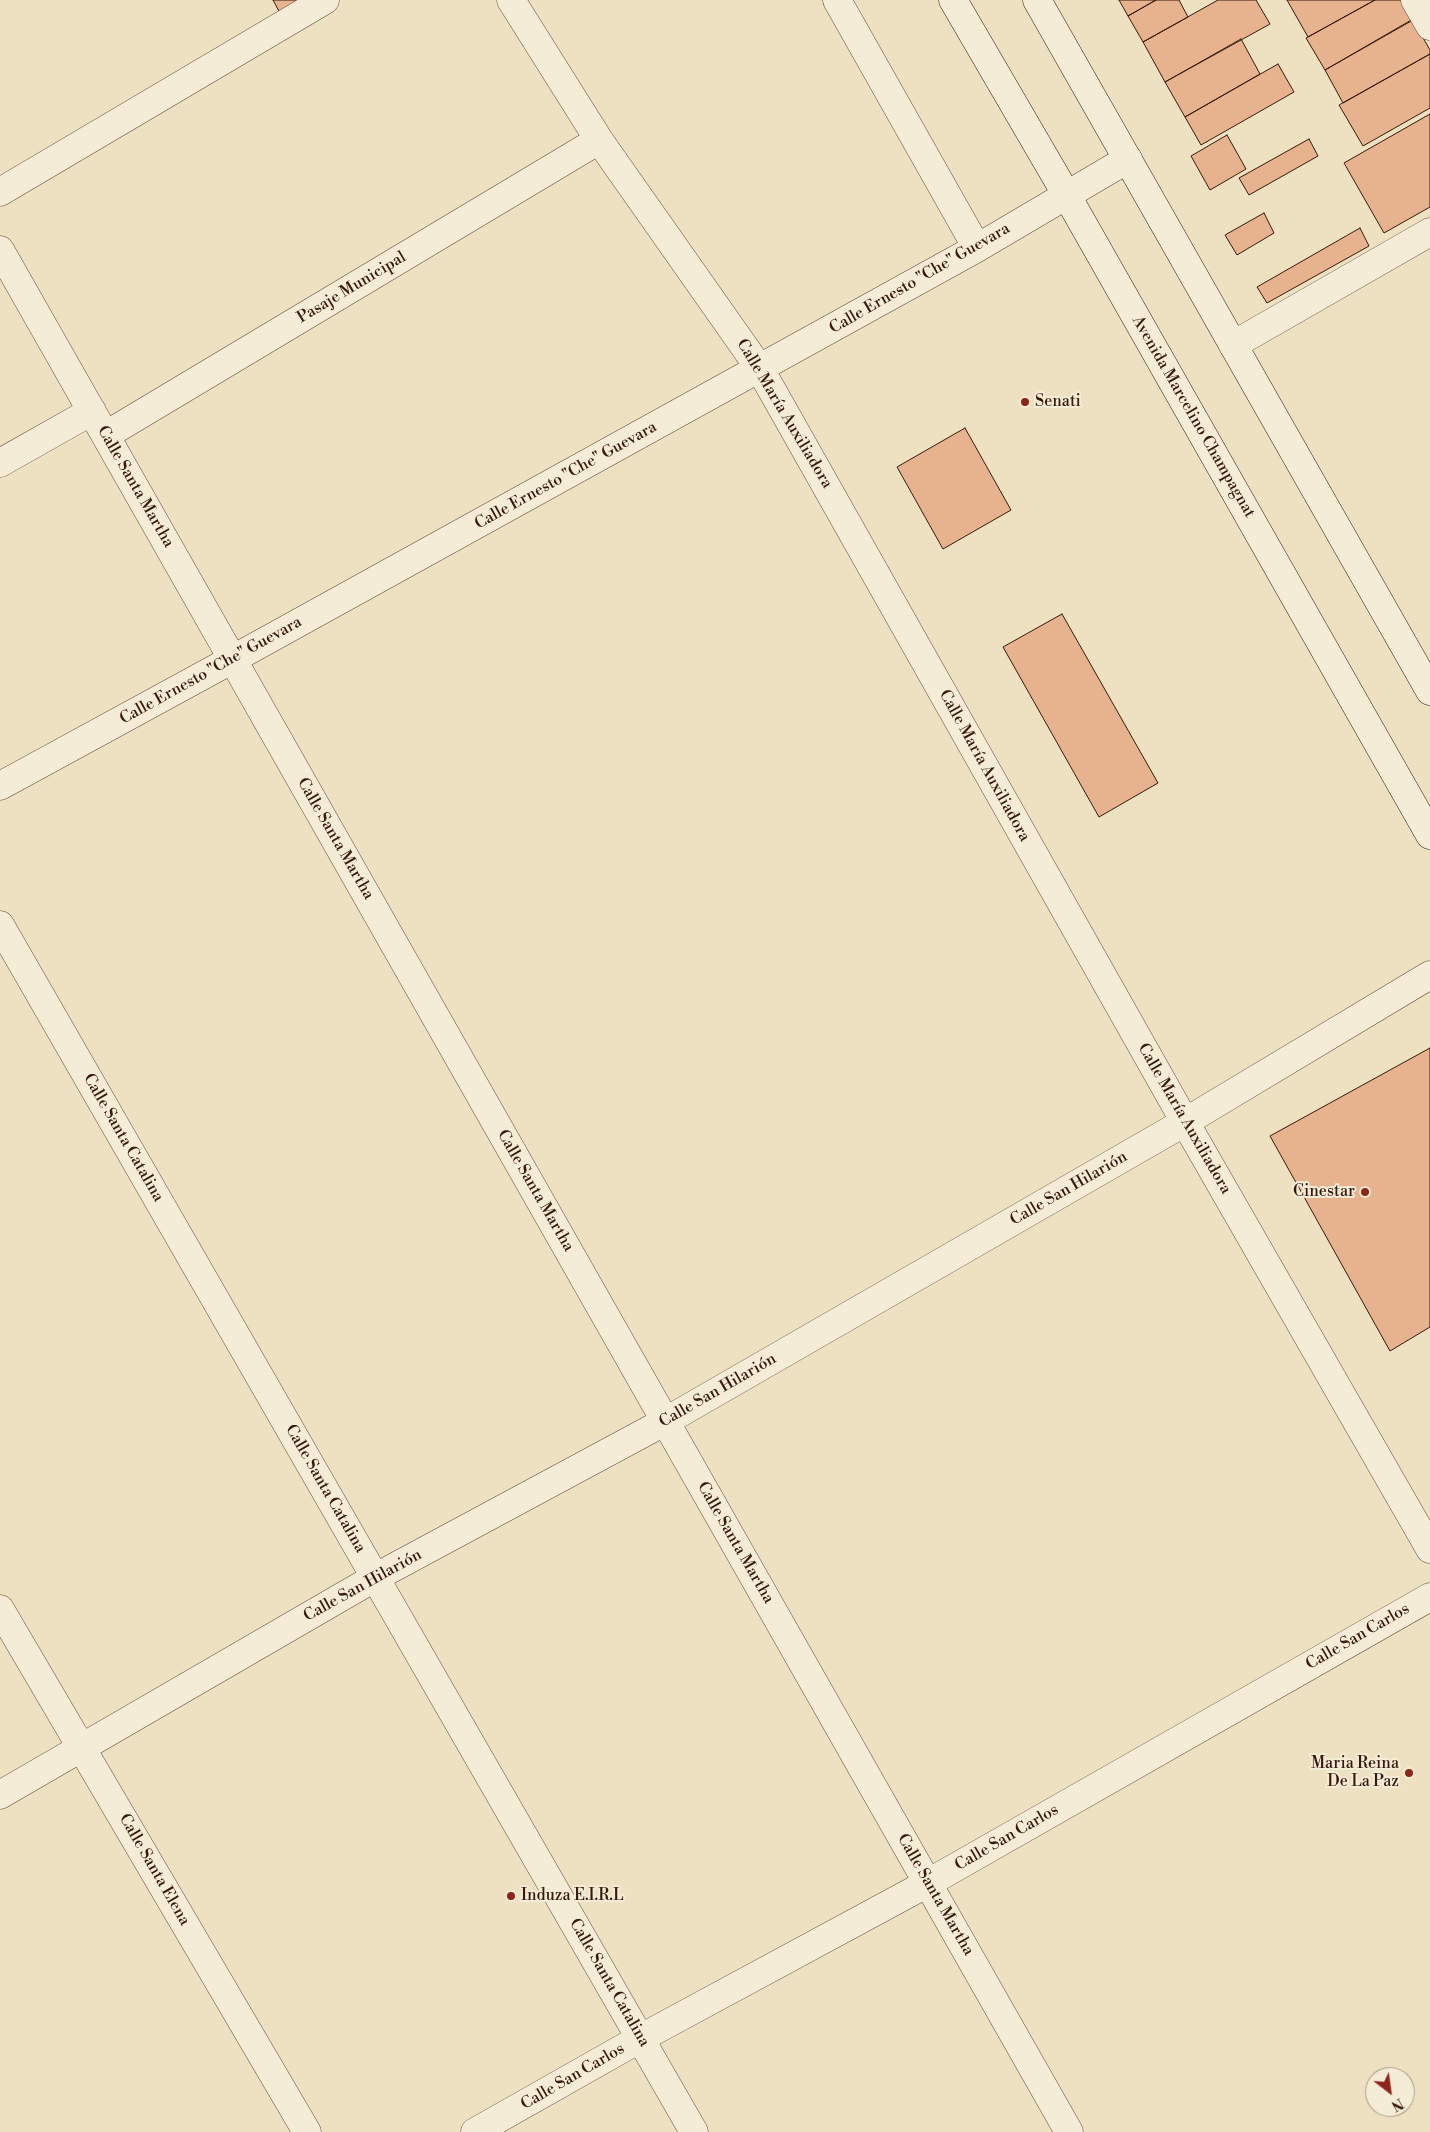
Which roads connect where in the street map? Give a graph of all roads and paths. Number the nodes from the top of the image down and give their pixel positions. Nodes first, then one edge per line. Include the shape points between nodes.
1 (325, 0) edge
2 (511, 0) edge
3 (837, 0) edge
4 (952, 0) edge
5 (1037, 0) edge
6 (1415, 0) edge
7 (1430, 26) edge
8 (599, 140) junction
9 (1128, 159) junction
10 (0, 192) edge
11 (1066, 194) junction
12 (1430, 232) edge
13 (977, 248) junction
14 (0, 250) edge
15 (1233, 345) junction
16 (760, 368) junction
17 (92, 411) junction
18 (106, 435) junction
19 (0, 462) edge
20 (233, 660) junction
21 (1430, 691) edge
22 (0, 786) edge
23 (1430, 836) edge
24 (0, 924) edge
25 (1430, 975) edge
26 (1185, 1122) junction
27 (666, 1421) junction
28 (1430, 1549) edge
29 (376, 1577) junction
30 (1430, 1596) edge
31 (0, 1609) edge
32 (82, 1749) junction
33 (0, 1795) edge
34 (928, 1883) junction
35 (641, 2038) junction
36 (307, 2132) edge
37 (475, 2132) edge
38 (694, 2132) edge
39 (1070, 2132) edge

1 - 10 street
2 - 8 street, Calle María Auxiliadora
3 - 13 street
4 - 11 street, Avenida Marcelino Champagnat
5 - 9 street
6 - 7 street
8 - 16 street, Calle María Auxiliadora
8 - 18 street, Pasaje Municipal
9 - 11 street, Calle Ernesto "Che" Guevara
9 - 15 street
11 - 13 street, Calle Ernesto "Che" Guevara
11 - 23 street, Avenida Marcelino Champagnat
12 - 15 street
13 - 16 street, Calle Ernesto "Che" Guevara
14 - 17 street, Calle Santa Martha
15 - 21 street
16 - 20 street, Calle Ernesto "Che" Guevara
16 - 26 street, Calle María Auxiliadora
17 - 18 street, Calle Santa Martha
17 - 19 street
18 - 20 street, Calle Santa Martha
20 - 22 street, Calle Ernesto "Che" Guevara
20 - 27 street, Calle Santa Martha
24 - 29 street, Calle Santa Catalina
25 - 26 street, Calle San Hilarión
26 - 27 street, Calle San Hilarión
26 - 28 street, Calle María Auxiliadora
27 - 29 street, Calle San Hilarión
27 - 34 street, Calle Santa Martha
29 - 32 street, Calle San Hilarión
29 - 35 street, Calle Santa Catalina
30 - 34 street, Calle San Carlos
31 - 32 street, Calle Santa Elena
32 - 33 street, Calle San Hilarión
32 - 36 street, Calle Santa Elena
34 - 35 street, Calle San Carlos
34 - 39 street, Calle Santa Martha
35 - 37 street, Calle San Carlos
35 - 38 street, Calle Santa Catalina

